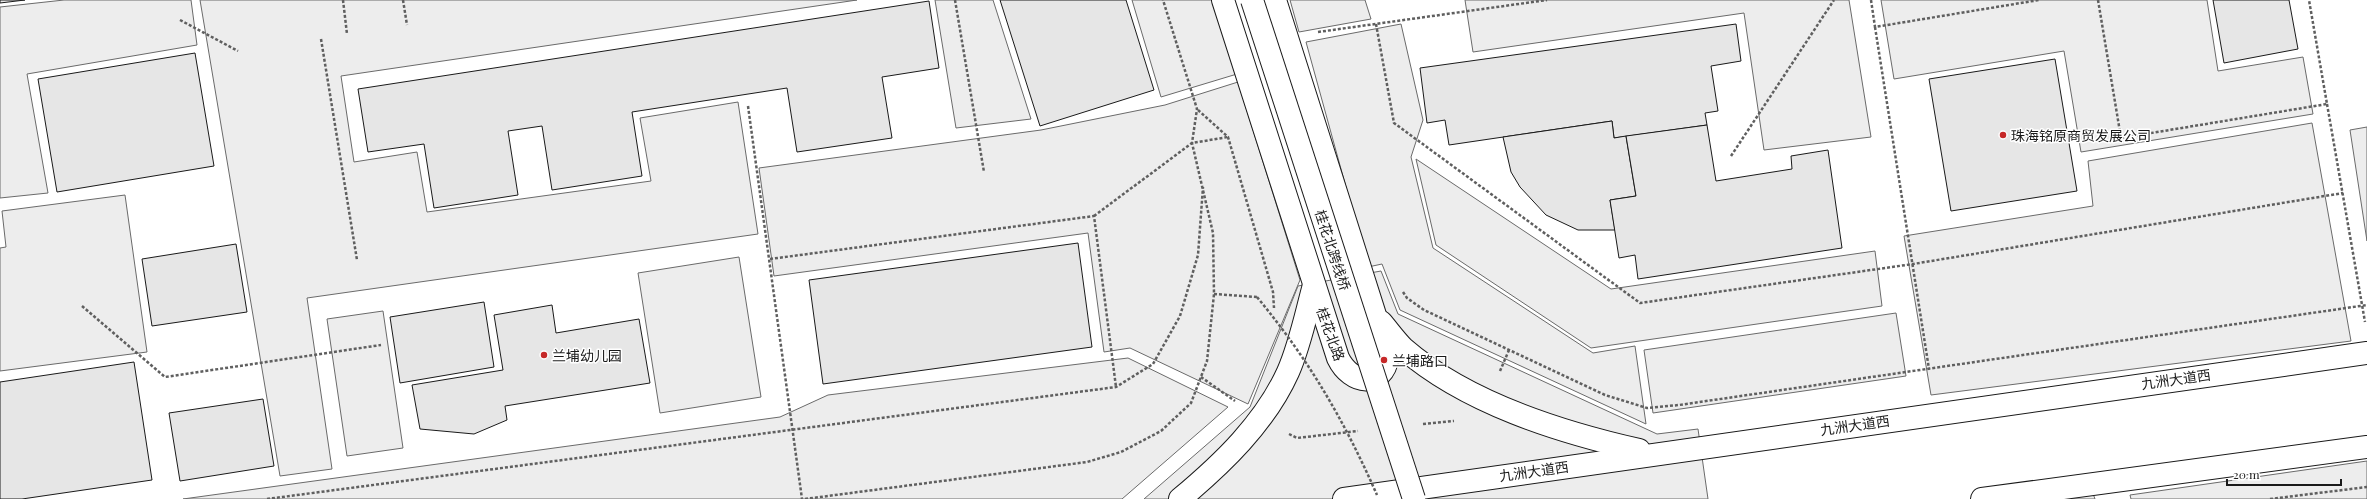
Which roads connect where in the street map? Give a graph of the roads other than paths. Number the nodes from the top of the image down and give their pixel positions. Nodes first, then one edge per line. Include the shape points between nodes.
1 (1223, 0) edge
2 (1252, 0) edge
3 (1275, 0) edge
4 (1314, 284) junction
5 (1375, 315) junction
6 (2367, 352) edge
7 (2367, 447) edge
8 (1652, 453) junction
9 (1180, 499) edge
10 (1344, 499) edge
11 (1414, 499) edge
12 (1982, 499) edge

1 - 4 main road, 桂花北路
2 - 11 main road, 桂花北跨线桥, bridge
3 - 5 main road, 桂花北路
4 - 5 main road, 桂花北路 via 1344,369 1352,376 1362,379 1381,374 1386,367 1388,356
4 - 9 main road via 1288,372 1276,396 1234,450
5 - 8 main road via 1403,347 1459,386 1516,414 1603,442
6 - 8 main road, 九洲大道西
7 - 12 main road
8 - 10 main road, 九洲大道西

